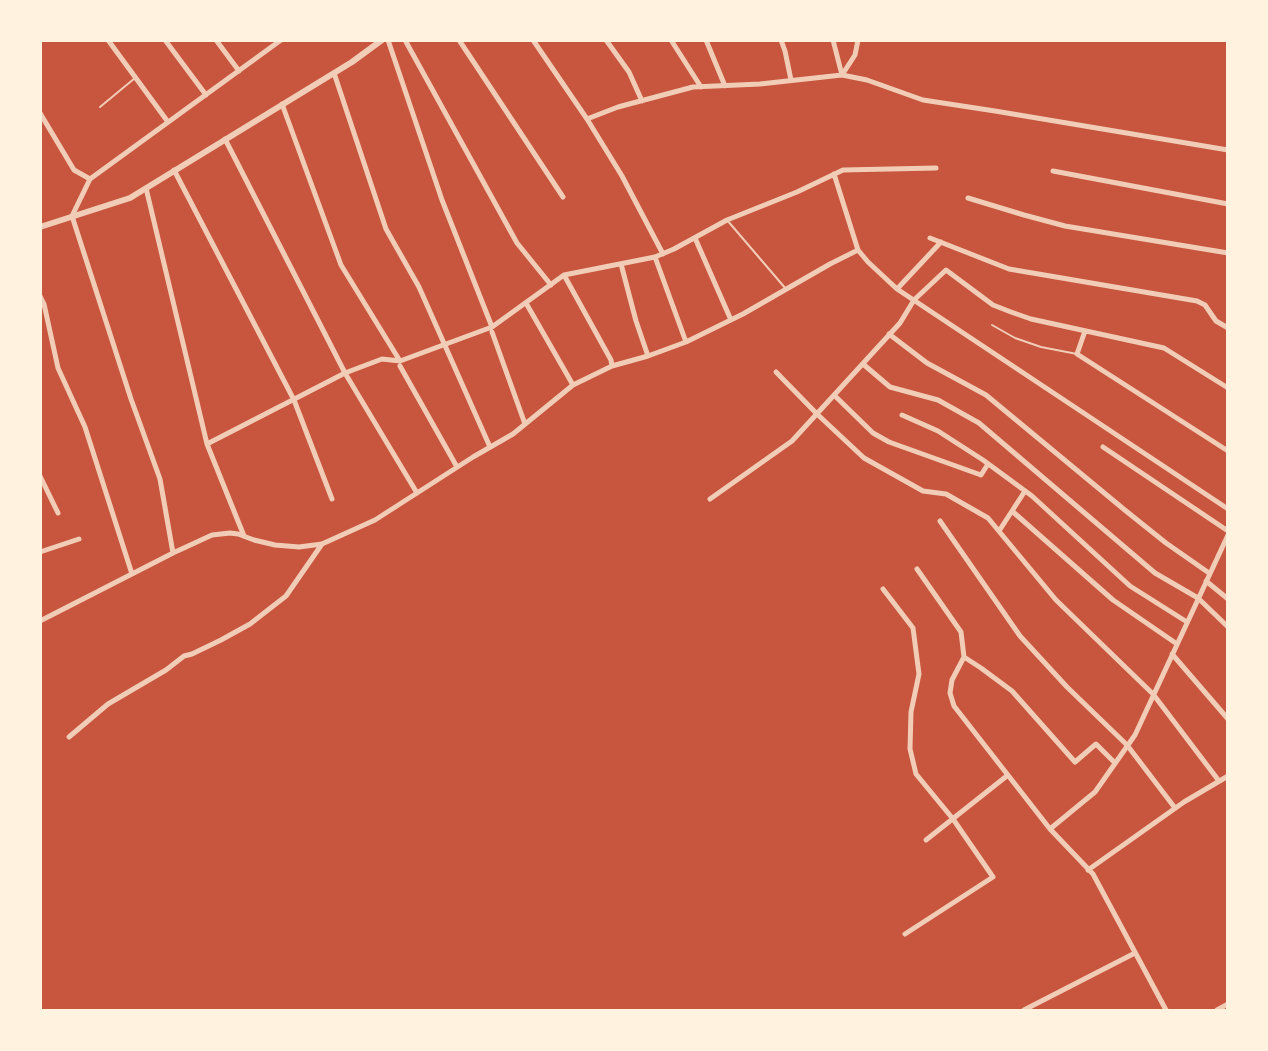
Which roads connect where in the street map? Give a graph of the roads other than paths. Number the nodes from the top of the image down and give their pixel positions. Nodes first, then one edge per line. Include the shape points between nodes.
1 (108, 40) edge
2 (165, 40) edge
3 (216, 40) edge
4 (268, 40) edge
5 (281, 40) edge
6 (382, 40) edge
7 (388, 40) edge
8 (405, 40) edge
9 (459, 40) edge
10 (532, 40) edge
11 (606, 40) edge
12 (671, 40) edge
13 (706, 40) edge
14 (780, 40) edge
15 (833, 40) edge
16 (858, 40) edge
17 (272, 47) junction
18 (239, 71) junction
19 (334, 73) junction
20 (842, 75) junction
21 (135, 78) junction
22 (791, 81) junction
23 (725, 86) junction
24 (701, 87) junction
25 (206, 94) junction
26 (642, 101) junction
27 (282, 104) junction
28 (100, 107) dead end
29 (40, 113) edge
30 (587, 119) junction
31 (168, 122) junction
32 (225, 139) junction
33 (1227, 150) edge
34 (936, 168) dead end
35 (174, 170) junction
36 (1053, 171) dead end
37 (834, 174) junction
38 (90, 179) junction
39 (146, 188) junction
40 (563, 197) dead end
41 (968, 198) dead end
42 (1227, 204) edge
43 (72, 216) junction
44 (727, 220) junction
45 (41, 226) edge
46 (695, 238) junction
47 (930, 238) dead end
48 (941, 242) junction
49 (858, 250) junction
50 (1227, 253) edge
51 (663, 254) junction
52 (655, 257) junction
53 (621, 264) junction
54 (564, 275) junction
55 (550, 285) junction
56 (786, 289) junction
57 (897, 289) junction
58 (40, 296) edge
59 (914, 300) junction
60 (526, 303) junction
61 (731, 320) junction
62 (992, 325) dead end
63 (1227, 328) edge
64 (492, 330) junction
65 (1085, 331) junction
66 (889, 334) junction
67 (686, 342) junction
68 (444, 344) junction
69 (1077, 354) junction
70 (648, 356) junction
71 (400, 363) junction
72 (862, 364) junction
73 (612, 366) junction
74 (776, 372) dead end
75 (345, 373) junction
76 (573, 385) junction
77 (1227, 388) edge
78 (834, 395) junction
79 (294, 400) junction
80 (817, 414) junction
81 (902, 415) dead end
82 (525, 424) junction
83 (207, 444) junction
84 (490, 447) junction
85 (1104, 447) dead end
86 (1227, 451) edge
87 (988, 464) junction
88 (457, 467) junction
89 (40, 476) edge
90 (1025, 491) junction
91 (417, 493) junction
92 (710, 499) dead end
93 (332, 500) dead end
94 (1227, 509) edge
95 (1012, 511) junction
96 (58, 513) dead end
97 (940, 521) dead end
98 (999, 531) junction
99 (1227, 533) edge
100 (244, 536) junction
101 (79, 539) dead end
102 (322, 544) junction
103 (1226, 544) edge
104 (40, 552) edge
105 (173, 553) junction
106 (916, 569) dead end
107 (1209, 573) junction
108 (132, 574) junction
109 (1206, 581) junction
110 (883, 589) dead end
111 (1198, 598) junction
112 (1227, 599) edge
113 (40, 621) edge
114 (1187, 622) junction
115 (1227, 627) edge
116 (1177, 644) junction
117 (1172, 654) junction
118 (964, 657) junction
119 (1153, 694) junction
120 (1227, 719) edge
121 (69, 737) dead end
122 (1127, 745) junction
123 (1115, 763) junction
124 (1008, 776) junction
125 (1227, 776) edge
126 (1219, 781) junction
127 (1175, 808) junction
128 (953, 819) junction
129 (1050, 829) junction
130 (926, 840) dead end
131 (1088, 870) junction
132 (905, 934) dead end
133 (1135, 953) junction
134 (1227, 1004) edge
135 (1024, 1011) edge
136 (1166, 1011) edge
137 (1217, 1011) edge

1 - 21 street
2 - 25 street
3 - 18 street
4 - 17 street
5 - 17 street
6 - 19 street
7 - 64 street via 442,200
8 - 55 street via 517,243
9 - 40 street
10 - 30 street
11 - 26 street via 629,72
12 - 24 street
13 - 23 street
14 - 22 street
15 - 20 street
16 - 20 street via 855,55
17 - 18 street
18 - 25 street
19 - 27 street
19 - 68 street via 386,229 419,287
20 - 22 street
20 - 33 street via 923,100
21 - 28 lane
21 - 31 street
22 - 23 street
23 - 24 street
24 - 26 street
25 - 31 street
26 - 30 street
27 - 32 street
27 - 71 street via 341,265
29 - 38 street via 74,170
30 - 51 street
31 - 38 street
32 - 35 street
32 - 75 street
34 - 37 street via 843,170
35 - 39 street
35 - 79 street
36 - 42 street
37 - 44 street
37 - 49 street
38 - 43 street
39 - 43 street via 130,198
39 - 83 street
41 - 50 street via 1065,226
43 - 45 street
43 - 105 street via 130,399 160,479
44 - 46 street
44 - 56 lane
46 - 51 street
46 - 61 street
47 - 48 street
48 - 57 street
48 - 63 street via 1009,269 1197,301
49 - 56 street
49 - 57 street
51 - 52 street
52 - 53 street
52 - 67 street
53 - 54 street
53 - 70 street
54 - 55 street
54 - 73 street
55 - 60 street
56 - 61 street
57 - 59 street
58 - 108 street via 58,368 85,427
59 - 65 street via 946,270 993,305 1031,319
59 - 66 street
59 - 94 street
60 - 64 street
60 - 76 street
61 - 67 street
62 - 69 lane via 1041,347
64 - 68 street
64 - 82 street
65 - 69 street
65 - 77 street via 1164,348
66 - 72 street
66 - 107 street via 927,363 986,395 1158,537
67 - 70 street
68 - 71 street
68 - 84 street
69 - 86 street
70 - 73 street
71 - 75 street via 382,359
71 - 88 street
72 - 78 street
72 - 111 street via 890,387 938,400 980,423 1155,573
73 - 76 street
74 - 80 street
75 - 79 street
75 - 91 street
76 - 82 street
78 - 80 street
78 - 87 street via 873,433 889,442 981,475
79 - 83 street
79 - 93 street
80 - 92 street via 792,441
80 - 98 street via 864,458 923,491 946,494 988,518
81 - 87 street via 938,431
82 - 84 street
83 - 100 street
84 - 88 street
85 - 99 street
87 - 90 street
88 - 91 street
89 - 96 street
90 - 95 street
90 - 114 street via 1130,586
91 - 102 street via 375,519
95 - 98 street
95 - 116 street via 1113,600
97 - 122 street via 1020,636
98 - 119 street via 1056,600
99 - 103 street
100 - 102 street via 299,548
100 - 105 street via 212,535
101 - 104 street
102 - 121 street via 286,596 250,624 184,656 108,704
103 - 107 street
105 - 108 street
106 - 118 street via 961,632
107 - 109 street
108 - 113 street
109 - 111 street
109 - 112 street
110 - 128 street via 913,628 919,674 911,712 910,749 916,774
111 - 114 street
111 - 115 street
114 - 116 street
116 - 117 street
117 - 119 street
117 - 120 street
118 - 123 street via 1012,691 1075,762 1096,744
118 - 124 street via 952,680 954,706
119 - 122 street
119 - 126 street
122 - 123 street
122 - 127 street
123 - 129 street via 1095,792
124 - 128 street
124 - 129 street
125 - 126 street
126 - 127 street
127 - 131 street
128 - 130 street
128 - 132 street via 993,877
129 - 131 street
131 - 133 street
133 - 135 street
133 - 136 street
134 - 137 street

